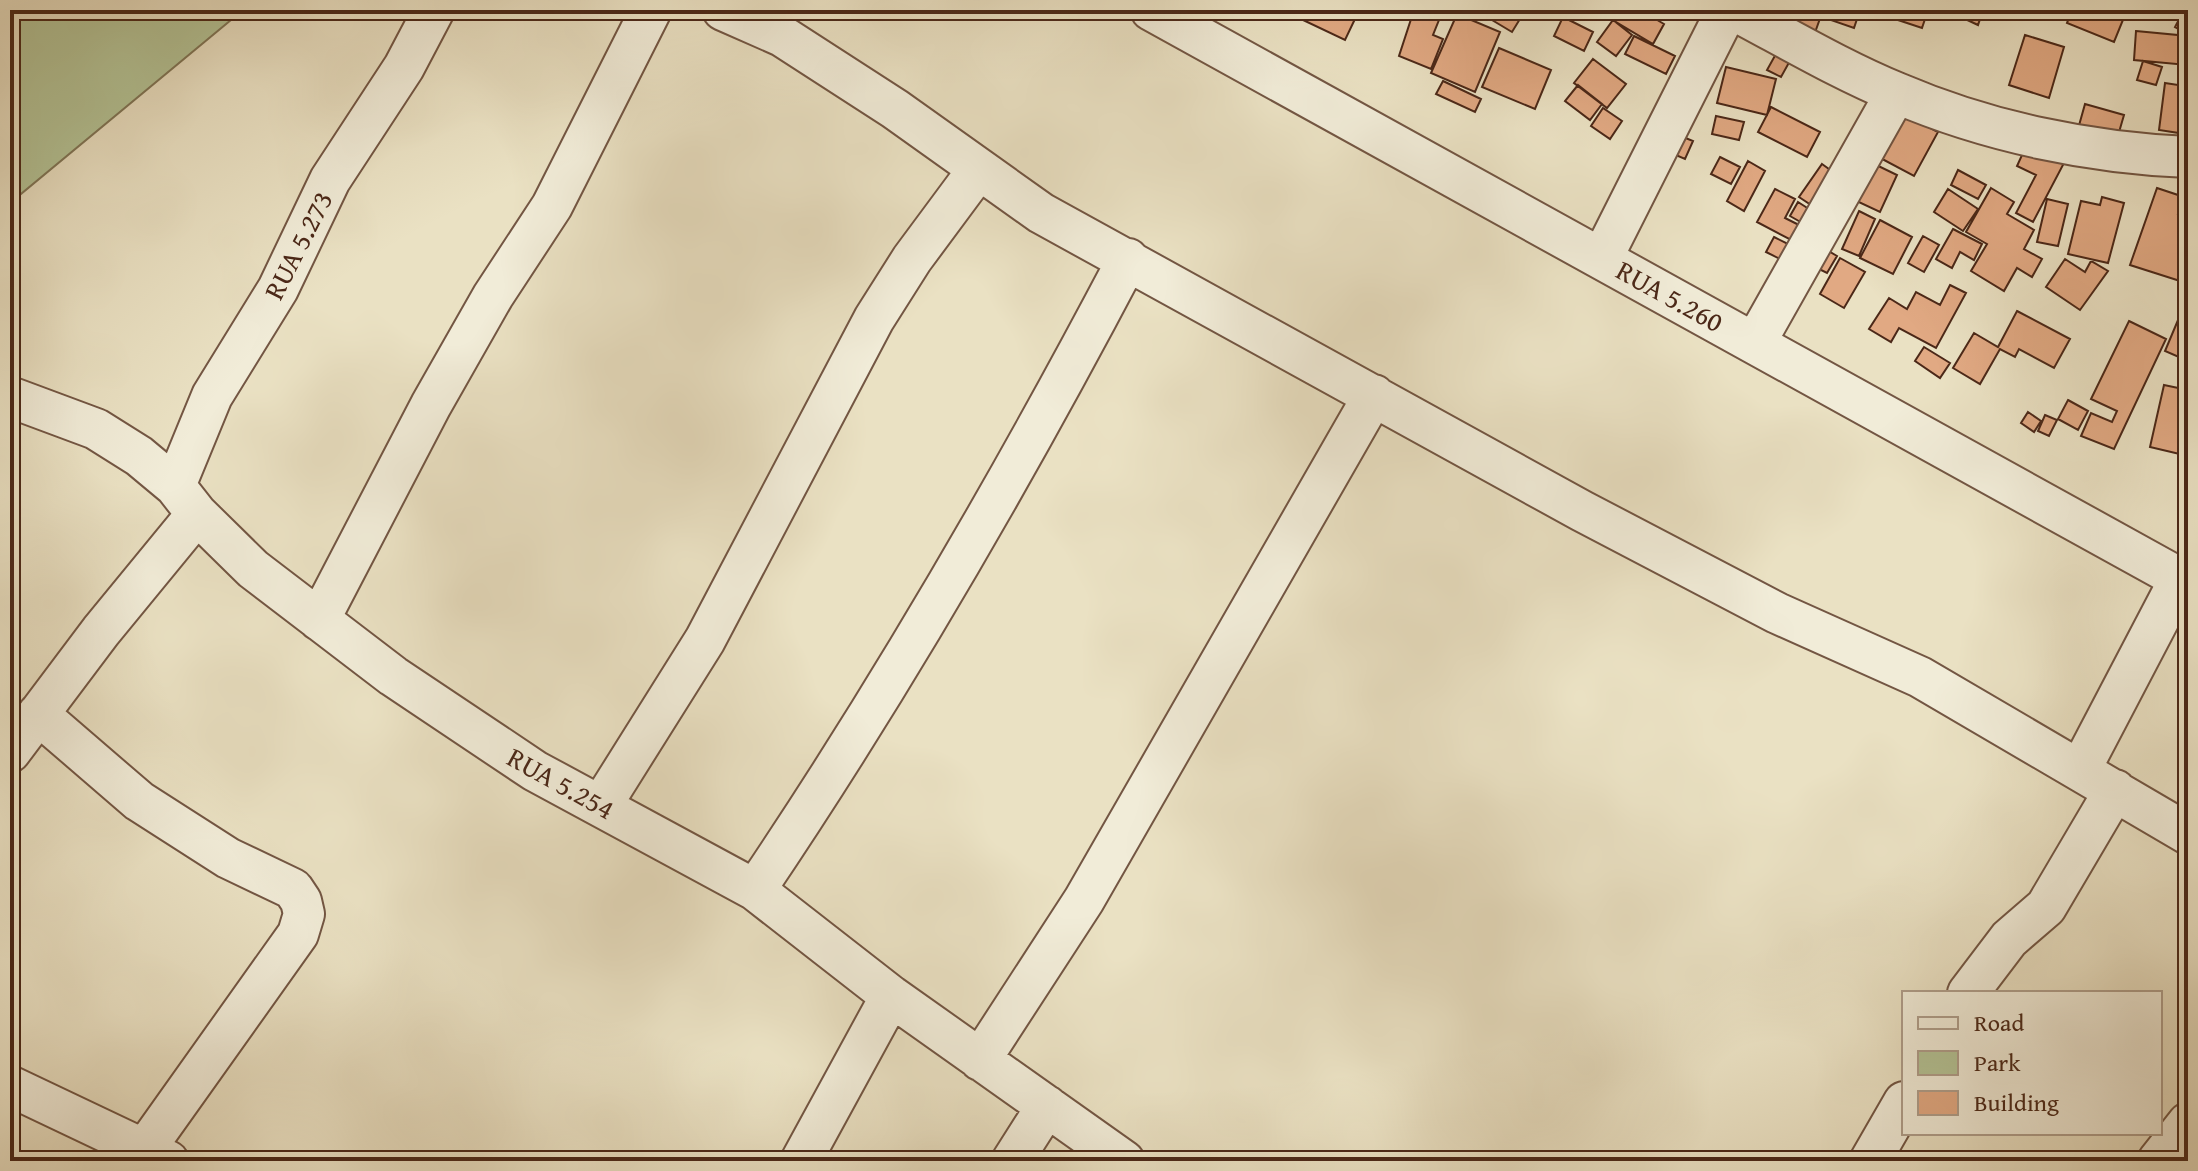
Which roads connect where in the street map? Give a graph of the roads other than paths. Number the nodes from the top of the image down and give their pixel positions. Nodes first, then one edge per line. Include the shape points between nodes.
1 (434, 10) edge
2 (651, 10) edge
3 (723, 10) edge
4 (1727, 10) edge
5 (1734, 10) edge
6 (1174, 15) edge
7 (1896, 93) junction
8 (2188, 157) edge
9 (978, 170) junction
10 (1602, 258) junction
11 (1128, 259) junction
12 (1755, 343) junction
13 (1374, 395) junction
14 (10, 397) edge
15 (186, 500) junction
16 (2184, 581) edge
17 (319, 620) junction
18 (38, 714) junction
19 (10, 752) edge
20 (2080, 770) junction
21 (2115, 790) junction
22 (602, 804) junction
23 (2188, 834) edge
24 (755, 890) junction
25 (1970, 991) edge
26 (891, 996) junction
27 (980, 1060) junction
28 (10, 1086) edge
29 (1902, 1105) edge
30 (1047, 1106) junction
31 (2188, 1123) edge
32 (156, 1155) edge
33 (801, 1161) edge
34 (1012, 1161) edge
35 (1124, 1161) edge
36 (1870, 1161) edge
37 (2158, 1161) edge

1 - 15 street, RUA 5.273 via 404,67 330,180 278,289 212,396
2 - 17 street via 552,206 431,405
3 - 9 street via 782,36
4 - 10 street
5 - 7 street
6 - 10 street, RUA 5.260
7 - 8 street via 2039,139
7 - 12 street
9 - 11 street via 1041,213
9 - 22 street via 874,319 705,640
10 - 12 street, RUA 5.260
11 - 13 street
11 - 24 street via 940,601
12 - 16 street, RUA 5.260
13 - 20 street via 1777,613 1920,677
13 - 27 street via 1084,900
14 - 15 street, RUA 5.254 via 96,429 139,456
15 - 17 street, RUA 5.254 via 253,569
15 - 18 street, RUA 5.273
16 - 20 street
17 - 22 street, RUA 5.254 via 475,734
18 - 19 street, RUA 5.273
18 - 32 street via 139,801 228,858 293,889 301,901 304,914 298,934
20 - 21 street
21 - 23 street
21 - 25 street via 2046,907 2009,939
22 - 24 street, RUA 5.254
24 - 26 street, RUA 5.254
26 - 27 street, RUA 5.254
26 - 33 street
27 - 30 street, RUA 5.254
28 - 32 street
29 - 36 street
30 - 34 street
30 - 35 street, RUA 5.254
31 - 37 street

